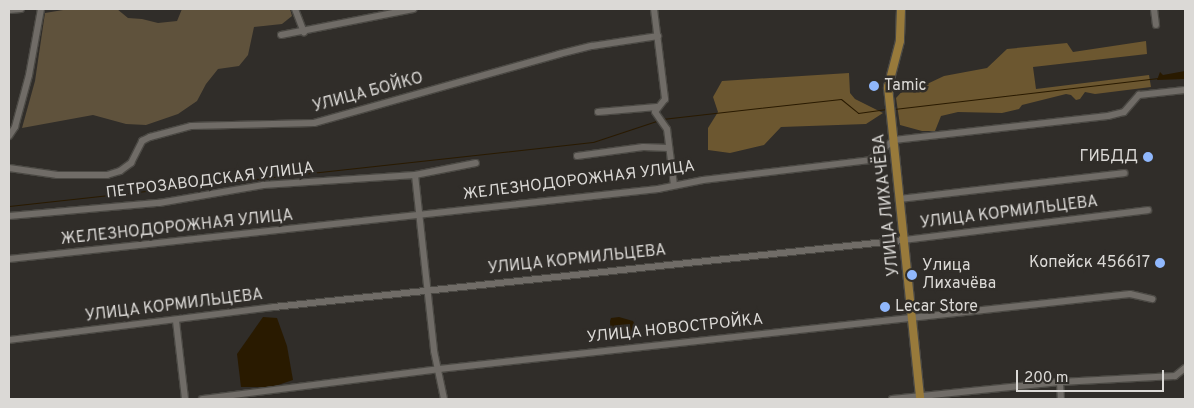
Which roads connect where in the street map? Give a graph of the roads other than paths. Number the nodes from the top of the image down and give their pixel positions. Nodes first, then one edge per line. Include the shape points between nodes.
1 (21, 9) edge
2 (41, 9) edge
3 (295, 9) edge
4 (412, 9) edge
5 (654, 9) edge
6 (901, 9) edge
7 (1154, 9) edge
8 (9, 10) edge
9 (1156, 25) dead end
10 (304, 32) junction
11 (282, 35) dead end
12 (658, 36) junction
13 (1185, 90) edge
14 (657, 107) junction
15 (598, 112) dead end
16 (9, 136) edge
17 (894, 140) junction
18 (669, 148) junction
19 (577, 156) dead end
20 (476, 163) dead end
21 (9, 168) edge
22 (1124, 173) dead end
23 (416, 175) junction
24 (674, 185) junction
25 (900, 199) junction
26 (1148, 210) dead end
27 (419, 214) junction
28 (9, 216) edge
29 (904, 240) junction
30 (9, 260) edge
31 (427, 291) junction
32 (1152, 299) dead end
33 (913, 317) junction
34 (176, 321) junction
35 (9, 340) edge
36 (1185, 368) edge
37 (439, 369) junction
38 (1060, 382) junction
39 (920, 398) edge
40 (184, 399) edge
41 (202, 399) edge
42 (444, 399) edge
43 (892, 399) edge
44 (1060, 399) edge

1 - 8 street
2 - 16 street via 29,75 15,127
3 - 10 street
4 - 10 street
5 - 12 street
6 - 17 main road, УЛИЦА ЛИХАЧЁВА via 900,41 888,87
7 - 9 street
10 - 11 street
12 - 14 street via 665,98
12 - 21 street, УЛИЦА БОЙКО via 559,54 314,123 191,126 142,141 131,163 107,175 56,175
13 - 17 street via 1136,96 1124,112 1108,116
14 - 15 street
14 - 18 street via 655,112 666,129
17 - 24 street, ЖЕЛЕЗНОДОРОЖНАЯ УЛИЦА via 870,160
17 - 25 main road, УЛИЦА ЛИХАЧЁВА
18 - 19 street via 643,146
18 - 24 street
20 - 23 street, ПЕТРОЗАВОДСКАЯ УЛИЦА
22 - 25 street
23 - 27 street
23 - 28 street, ПЕТРОЗАВОДСКАЯ УЛИЦА via 263,186 159,203
24 - 27 street, ЖЕЛЕЗНОДОРОЖНАЯ УЛИЦА
25 - 29 main road, УЛИЦА ЛИХАЧЁВА
26 - 29 street, УЛИЦА КОРМИЛЬЦЕВА
27 - 30 street, ЖЕЛЕЗНОДОРОЖНАЯ УЛИЦА
27 - 31 street
29 - 31 street, УЛИЦА КОРМИЛЬЦЕВА
29 - 33 main road, УЛИЦА ЛИХАЧЁВА
31 - 34 street, УЛИЦА КОРМИЛЬЦЕВА
31 - 37 street
32 - 33 street, УЛИЦА НОВОСТРОЙКА via 1130,294
33 - 37 street, УЛИЦА НОВОСТРОЙКА
33 - 39 main road, УЛИЦА ЛИХАЧЁВА
34 - 35 street, УЛИЦА КОРМИЛЬЦЕВА
34 - 40 street
36 - 38 street via 1175,376
37 - 41 street, УЛИЦА НОВОСТРОЙКА
37 - 42 street
38 - 39 street
38 - 44 street
39 - 43 street

